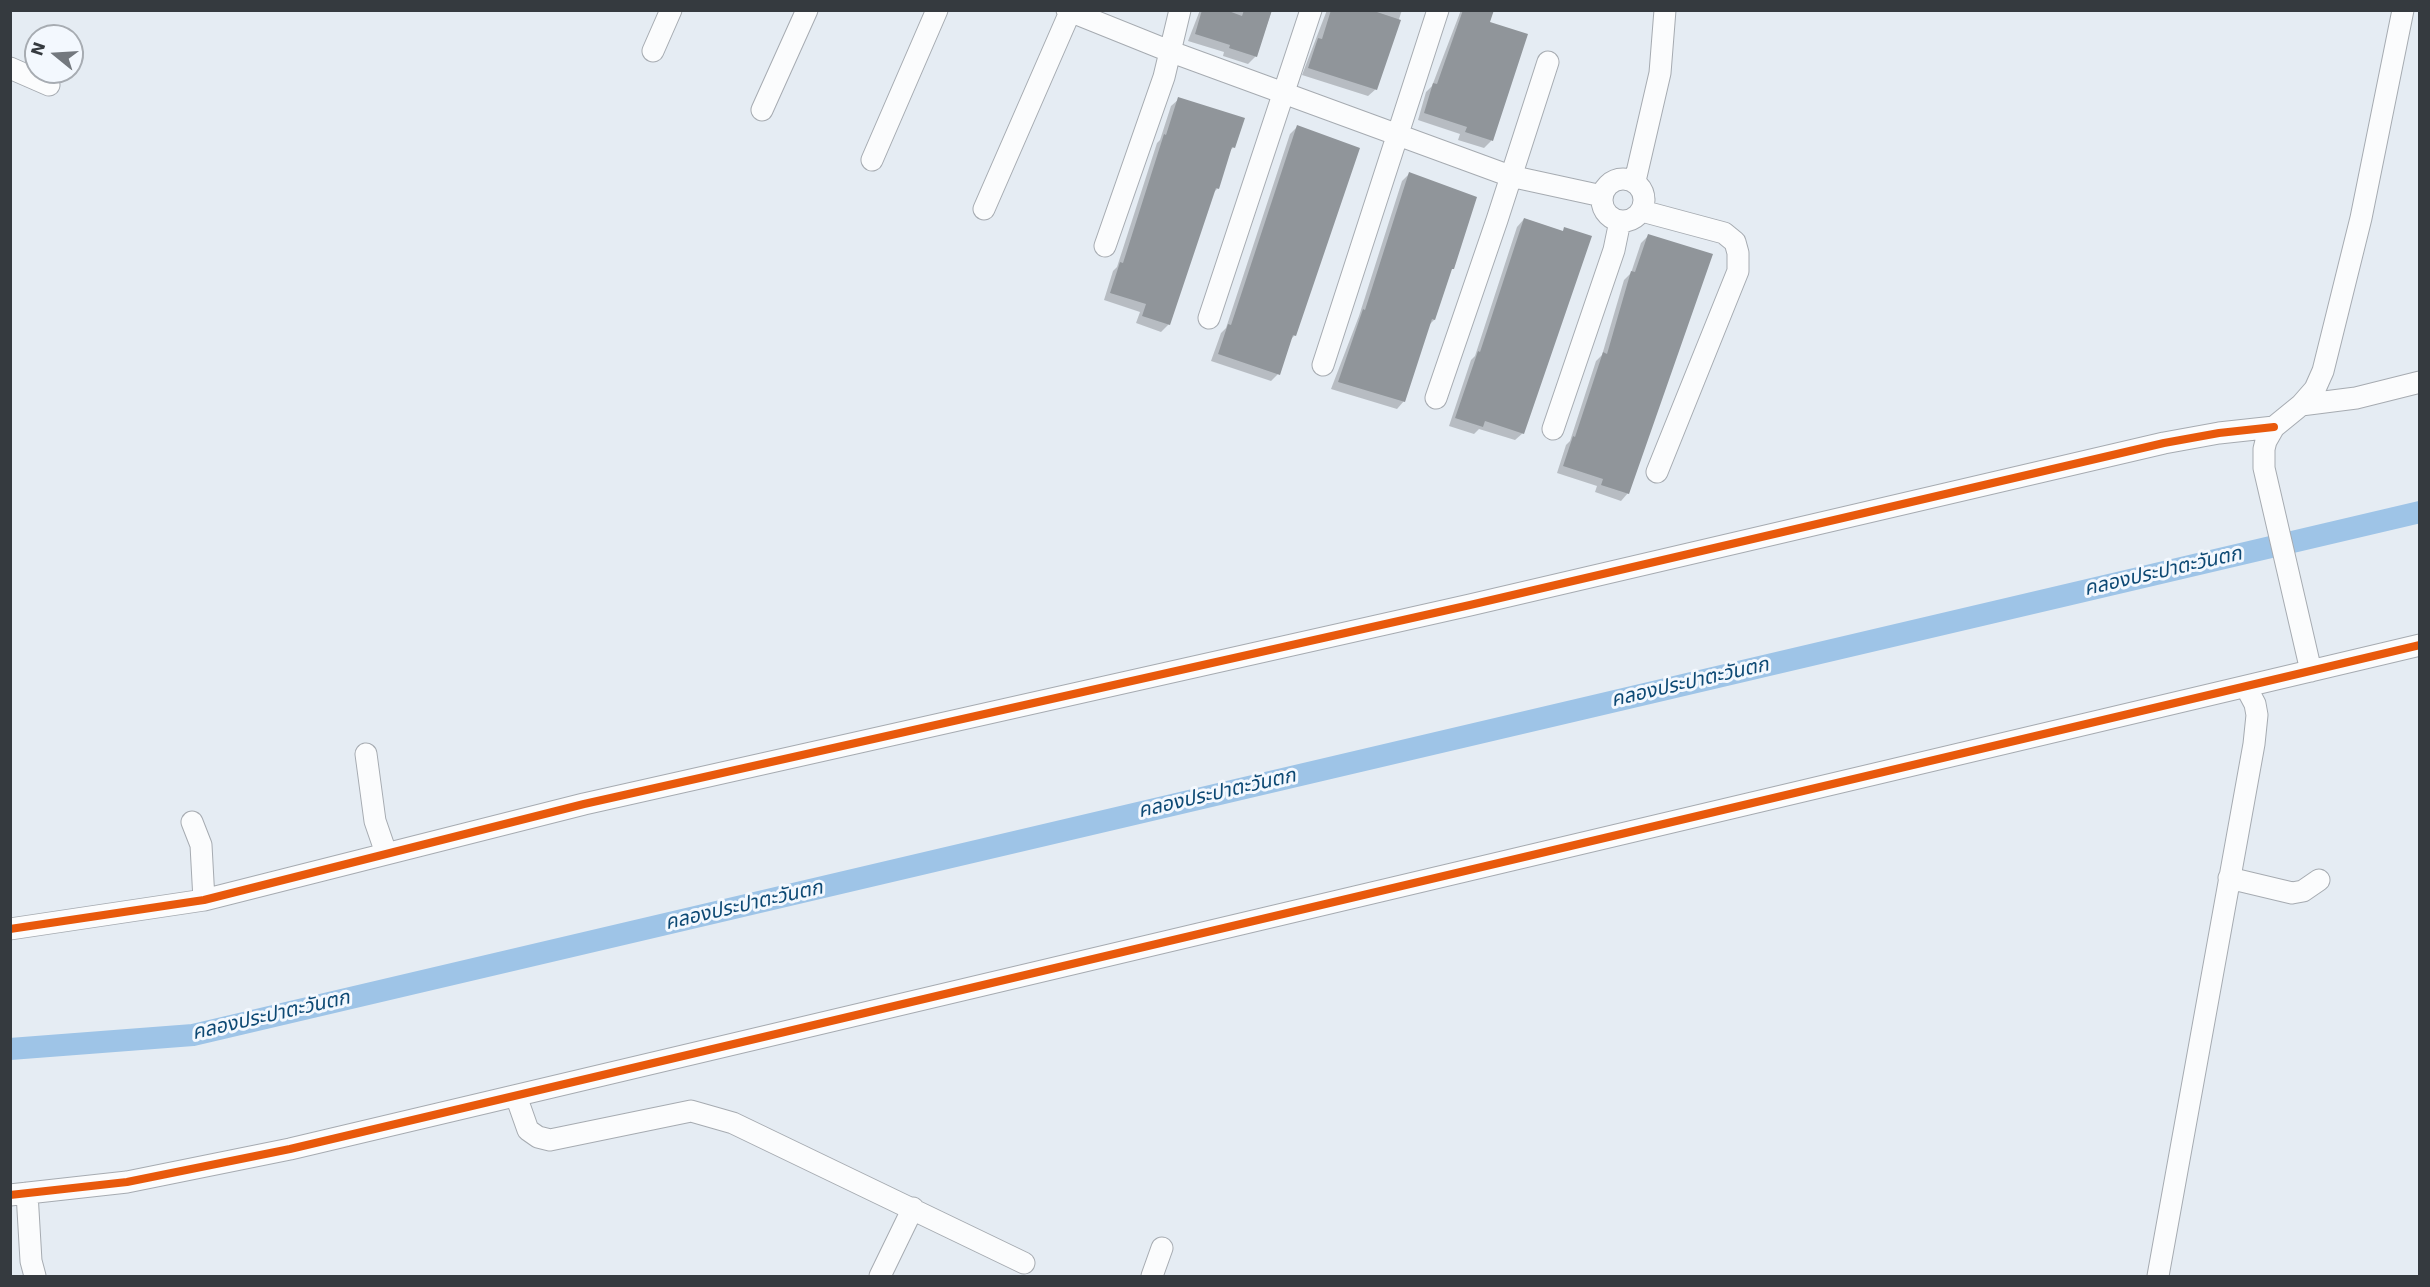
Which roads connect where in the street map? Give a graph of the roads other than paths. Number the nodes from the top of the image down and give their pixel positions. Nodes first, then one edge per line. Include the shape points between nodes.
1 (671, 10) edge
2 (807, 10) edge
3 (937, 10) edge
4 (1179, 10) edge
5 (1311, 10) edge
6 (1438, 10) edge
7 (1665, 10) edge
8 (2403, 10) edge
9 (1069, 11) edge
10 (653, 51) dead end
11 (1169, 51) junction
12 (1548, 62) dead end
13 (10, 68) edge
14 (49, 85) dead end
15 (1284, 93) junction
16 (762, 110) dead end
17 (1396, 135) junction
18 (872, 160) dead end
19 (1510, 176) junction
20 (1635, 181) junction
21 (1602, 196) junction
22 (984, 209) dead end
23 (1642, 211) junction
24 (1620, 221) junction
25 (1105, 246) dead end
26 (1209, 318) dead end
27 (1323, 365) dead end
28 (2420, 382) edge
29 (1436, 398) dead end
30 (2301, 405) junction
31 (2274, 428) junction
32 (1553, 429) dead end
33 (1658, 472) dead end
34 (2420, 645) edge
35 (2311, 670) junction
36 (2246, 687) junction
37 (366, 754) dead end
38 (192, 822) dead end
39 (386, 854) junction
40 (2229, 878) junction
41 (2319, 880) dead end
42 (204, 900) junction
43 (10, 929) edge
44 (516, 1096) junction
45 (19, 1194) edge
46 (913, 1208) junction
47 (1162, 1248) dead end
48 (1024, 1263) dead end
49 (35, 1276) edge
50 (880, 1276) edge
51 (1152, 1276) edge
52 (2158, 1276) edge

1 - 10 street
2 - 16 street
3 - 18 street
4 - 11 street
5 - 15 street
6 - 17 street
7 - 20 street via 1660,73
8 - 30 street via 2361,218 2326,360 2319,382
9 - 11 street
9 - 22 street
11 - 15 street
11 - 25 street via 1164,78
12 - 19 street
13 - 14 street
15 - 17 street
15 - 26 street
17 - 19 street
17 - 27 street
19 - 21 street
19 - 29 street
20 - 21 street via 1627,178 1611,182
20 - 23 street via 1645,195
21 - 24 street via 1606,213
23 - 24 street via 1628,221
23 - 33 street via 1724,233 1735,242 1738,253 1738,271
24 - 32 street via 1614,250
28 - 30 street via 2356,398
30 - 31 street
31 - 35 street via 2266,441 2264,468
31 - 39 street via 2164,443 1470,605 596,801
34 - 35 street
35 - 36 street
36 - 40 street via 2257,715
36 - 44 street
37 - 39 street via 375,821
38 - 42 street via 201,845
39 - 42 street
40 - 41 street via 2292,893
40 - 52 street
42 - 43 street
44 - 45 street via 127,1182
44 - 46 street via 528,1130 550,1140 675,1113 705,1114 733,1123
45 - 49 street
46 - 48 street
46 - 50 street
47 - 51 street

